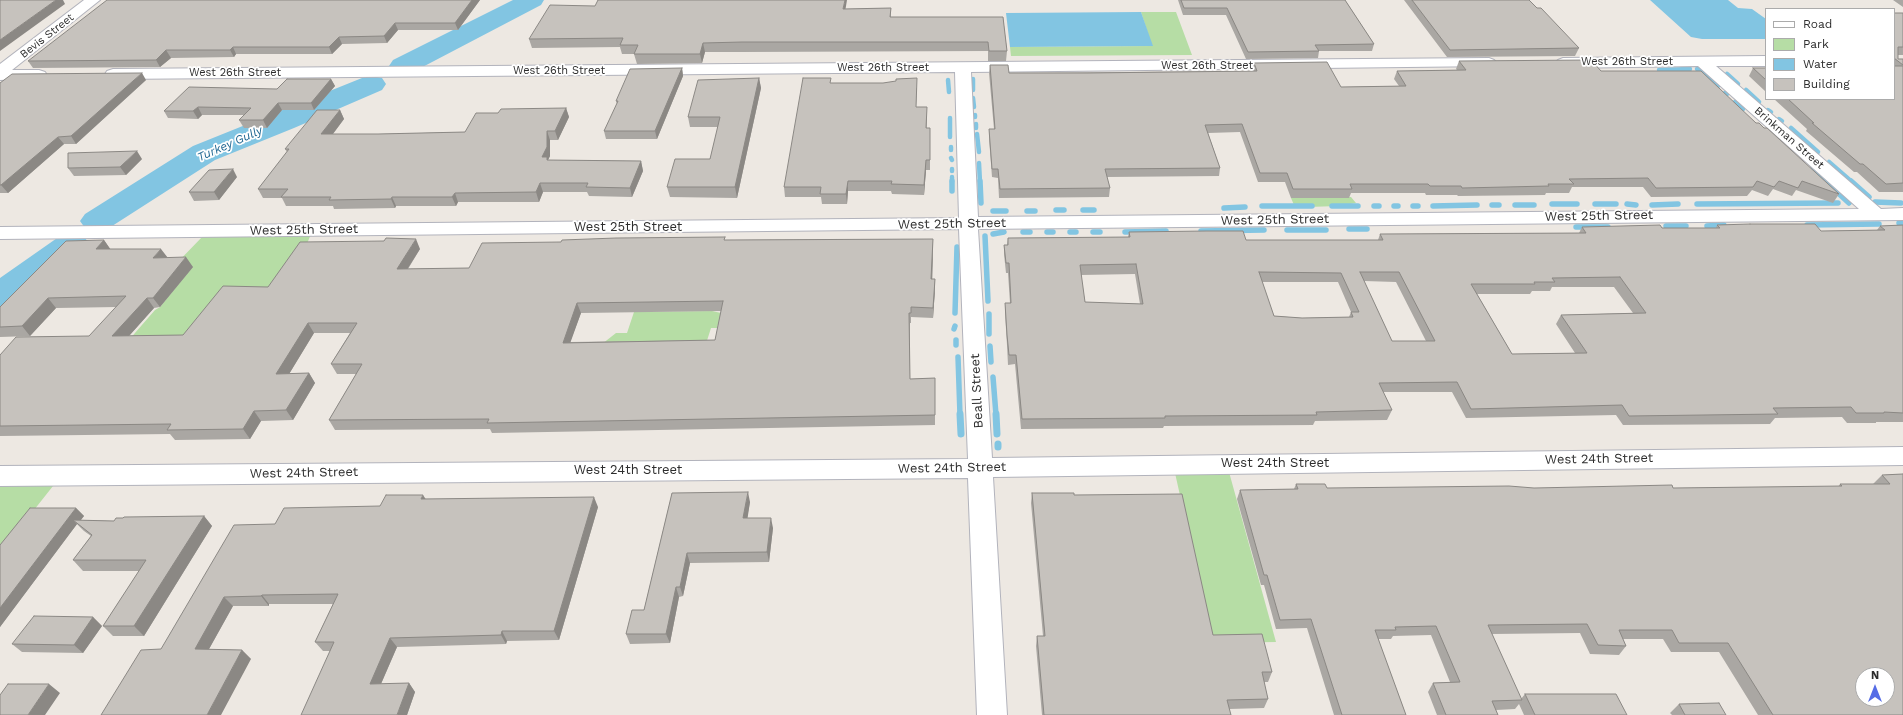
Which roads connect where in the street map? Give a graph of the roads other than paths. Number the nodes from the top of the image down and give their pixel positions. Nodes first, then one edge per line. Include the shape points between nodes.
1 (94, 0) edge
2 (1765, 61) edge
3 (1702, 62) junction
4 (1505, 63) edge
5 (1549, 63) edge
6 (963, 67) junction
7 (0, 74) edge
8 (52, 75) edge
9 (99, 75) edge
10 (1876, 214) junction
11 (1903, 214) edge
12 (968, 224) junction
13 (0, 233) edge
14 (1903, 456) edge
15 (980, 468) junction
16 (0, 476) edge
17 (992, 715) edge

1 - 7 street, Bevis Street
2 - 3 street, West 26th Street
3 - 5 street, West 26th Street
3 - 10 street, Brinkman Street
4 - 6 street, West 26th Street
6 - 9 street, West 26th Street
6 - 12 street, Beall Street
7 - 8 street
10 - 11 street, West 25th Street
10 - 12 street, West 25th Street
12 - 13 street, West 25th Street
12 - 15 street, Beall Street
14 - 15 street, West 24th Street
15 - 16 street, West 24th Street
15 - 17 street, Beall Street

